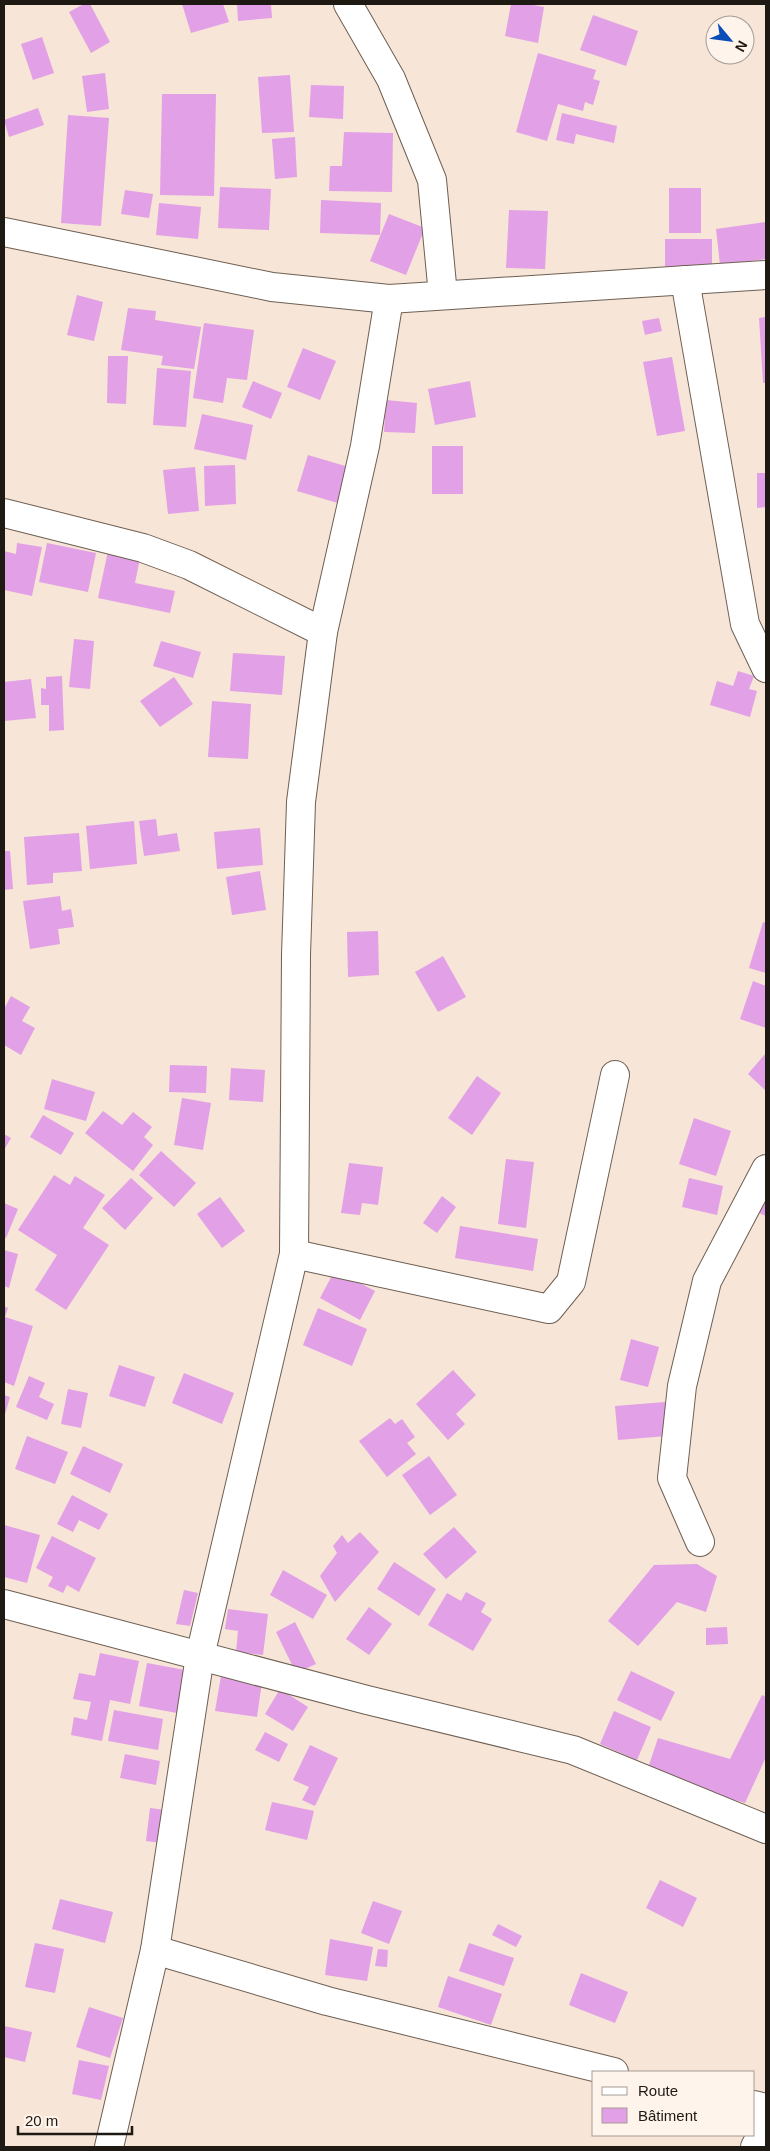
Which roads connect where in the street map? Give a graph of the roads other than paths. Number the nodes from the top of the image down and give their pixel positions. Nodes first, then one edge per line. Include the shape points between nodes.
1 (348, 4) edge
2 (4, 232) edge
3 (766, 275) edge
4 (685, 280) junction
5 (443, 295) junction
6 (389, 299) junction
7 (4, 513) edge
8 (323, 632) junction
9 (766, 668) edge
10 (615, 1075) dead end
11 (766, 1169) edge
12 (294, 1254) junction
13 (700, 1542) dead end
14 (4, 1604) edge
15 (200, 1656) junction
16 (766, 1829) edge
17 (155, 1950) junction
18 (610, 2071) edge
19 (766, 2126) edge
20 (109, 2147) edge
21 (755, 2147) edge

1 - 5 street via 391,79 432,180
2 - 6 street via 272,287
3 - 4 street
4 - 5 street
4 - 9 street via 745,624
5 - 6 street
6 - 8 street via 365,446
7 - 8 street via 143,548 180,561
8 - 12 street via 301,802 296,955
10 - 12 street via 571,1282 549,1309
11 - 13 street via 707,1282 682,1386 672,1478
12 - 15 street
14 - 15 street
15 - 16 street via 573,1750
15 - 17 street
17 - 18 street via 327,2001
17 - 20 street
19 - 21 street

